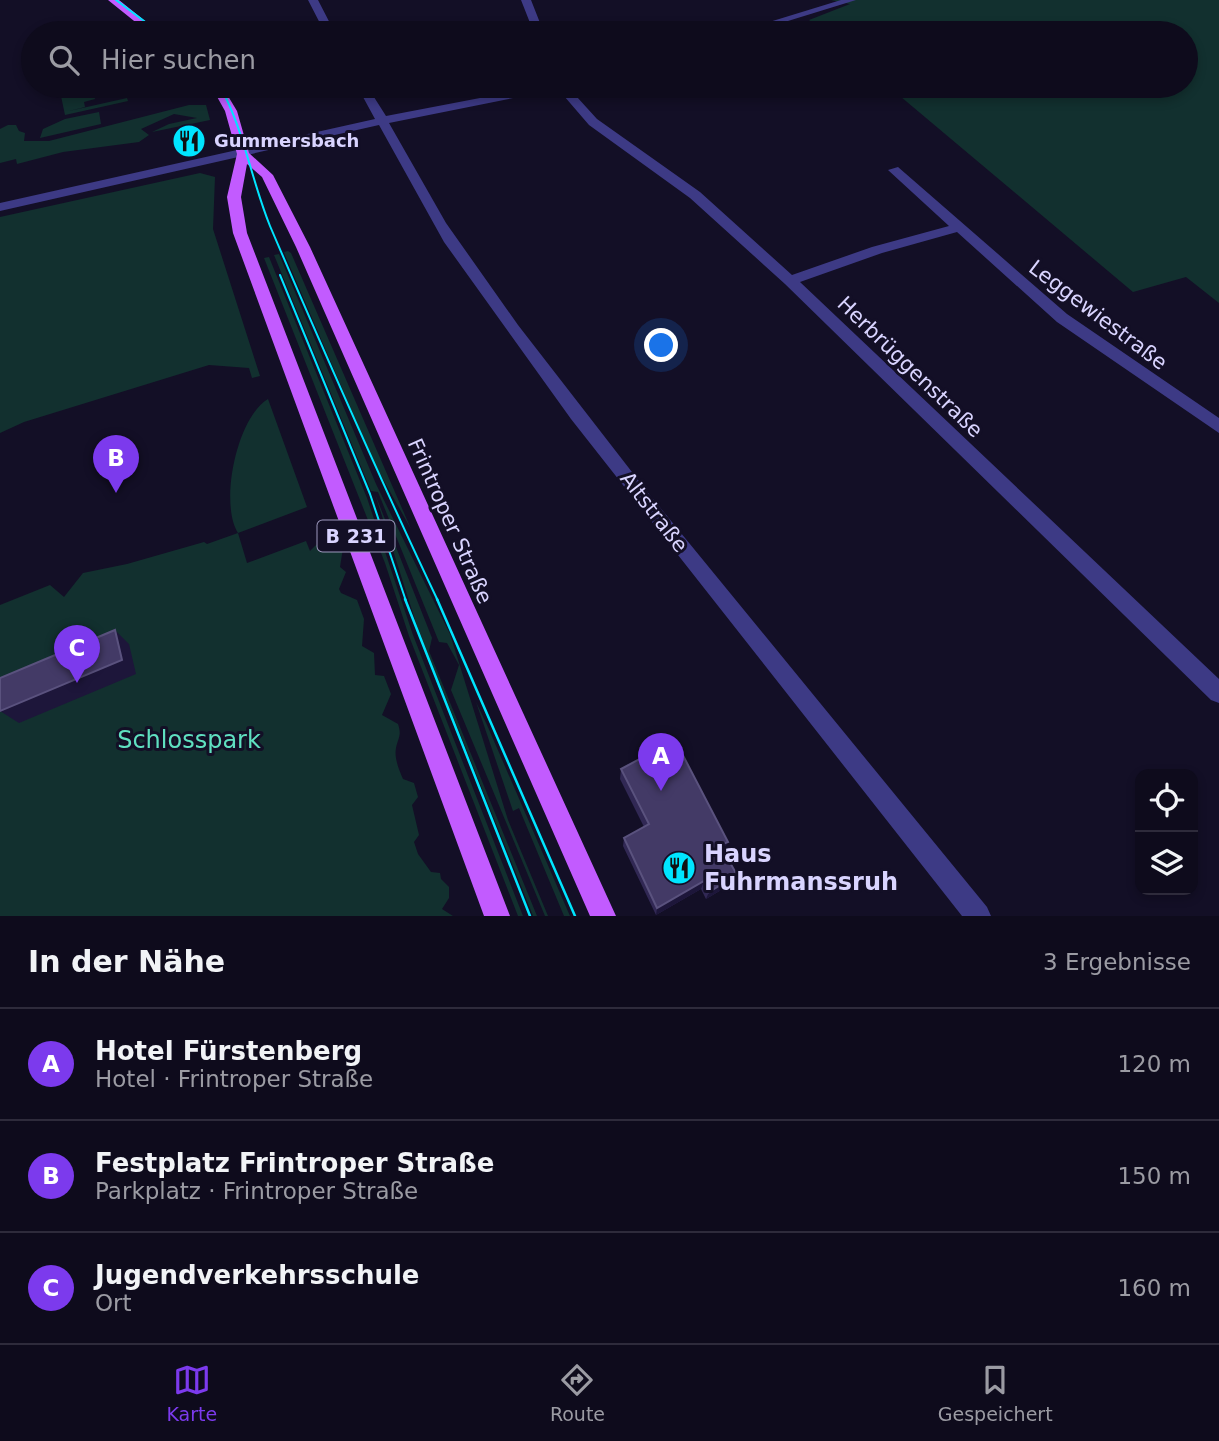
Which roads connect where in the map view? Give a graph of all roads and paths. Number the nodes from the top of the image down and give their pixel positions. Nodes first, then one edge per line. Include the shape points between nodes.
1 (113, 0) edge
2 (313, 0) edge
3 (526, 0) edge
4 (851, 0) edge
5 (140, 21) edge
6 (324, 21) edge
7 (534, 21) edge
8 (780, 21) edge
9 (223, 98) edge
10 (370, 98) edge
11 (500, 98) edge
12 (571, 98) edge
13 (384, 121) junction
14 (243, 153) junction
15 (894, 170) dead end
16 (0, 207) edge
17 (957, 228) junction
18 (790, 281) junction
19 (1219, 427) edge
20 (1219, 693) edge
21 (497, 916) edge
22 (603, 916) edge
23 (978, 916) edge

1 - 5 main road
2 - 6 street
3 - 7 street
4 - 8 street
9 - 14 main road, B 231
10 - 13 street, Altstraße
11 - 13 street
12 - 18 street, Herbrüggenstraße via 593,122 695,195
13 - 14 street
13 - 23 street, Altstraße via 449,239 495,303 657,518
14 - 16 street
14 - 21 main road, B 231 via 234,197 240,233
14 - 22 main road, Frintroper Straße / B 231 via 267,175 303,247
15 - 17 street, Leggewiestraße
17 - 18 street
17 - 19 street, Leggewiestraße via 1062,318
18 - 20 street, Herbrüggenstraße

